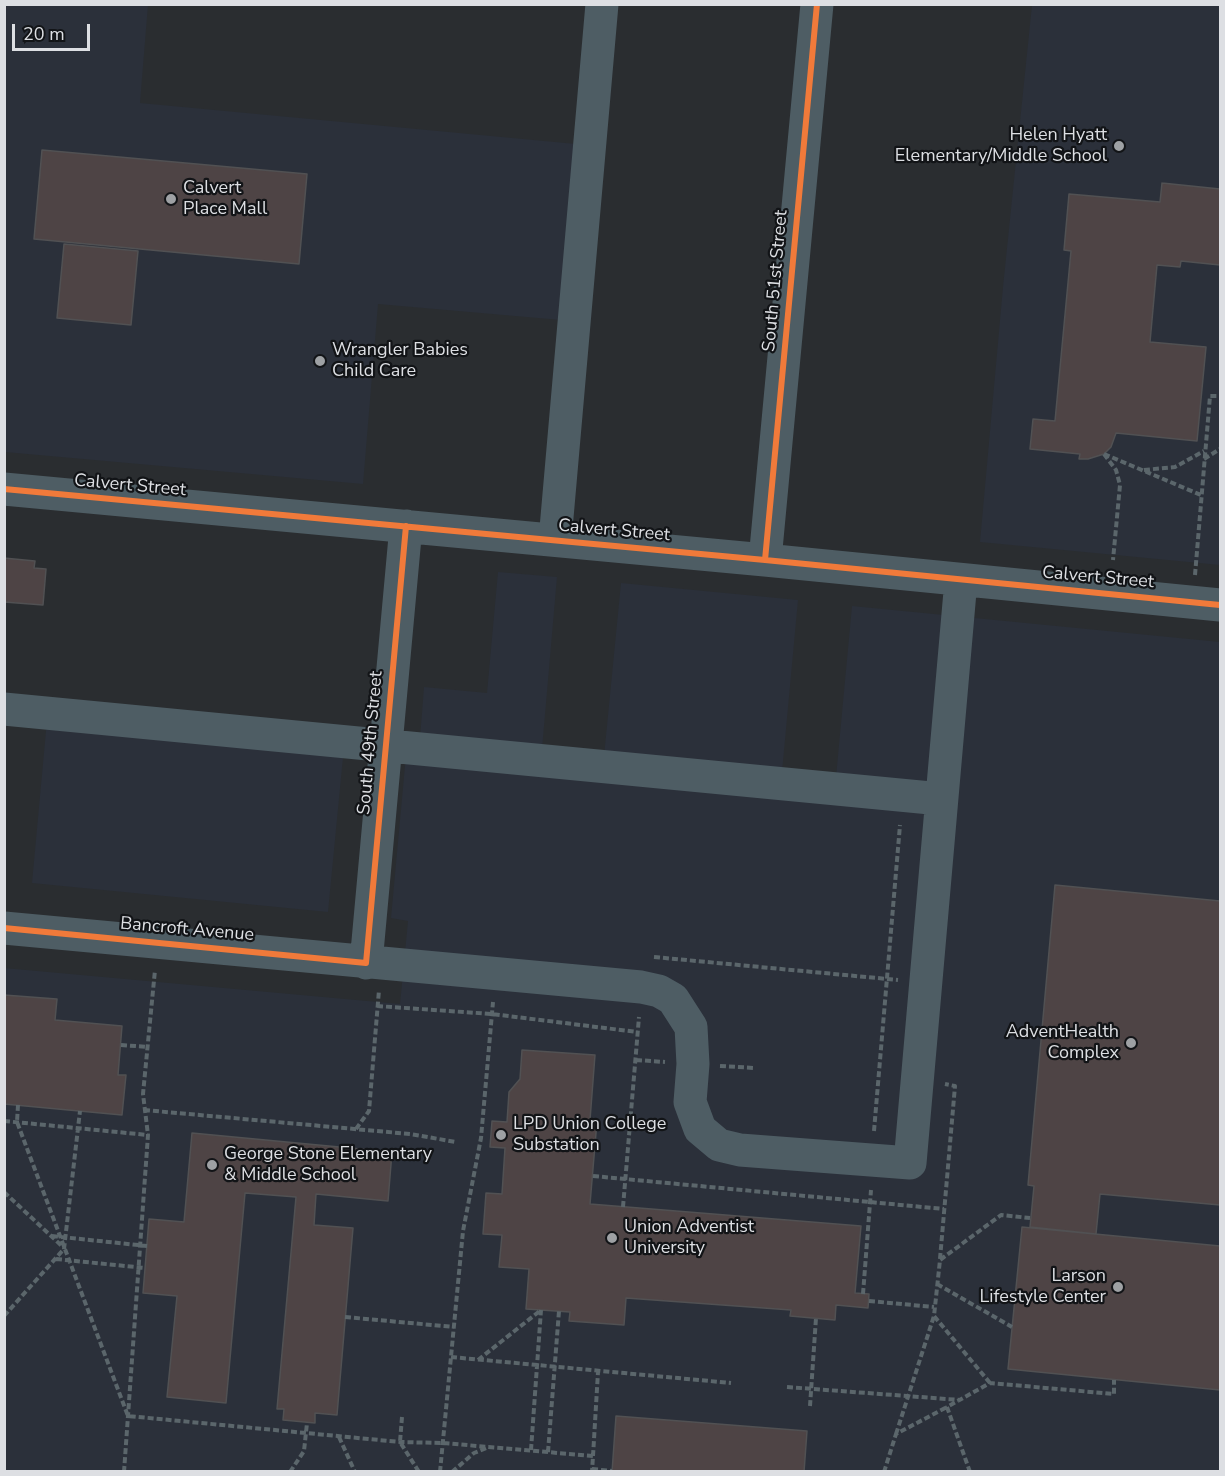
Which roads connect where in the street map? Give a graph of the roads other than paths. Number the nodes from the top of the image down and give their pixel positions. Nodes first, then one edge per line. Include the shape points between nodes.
1 (602, 4) edge
2 (817, 4) edge
3 (4, 489) edge
4 (406, 526) junction
5 (555, 540) junction
6 (765, 560) junction
7 (961, 580) junction
8 (1206, 604) edge
9 (4, 709) edge
10 (386, 745) junction
11 (941, 799) junction
12 (4, 928) edge
13 (375, 963) junction

1 - 5 street
2 - 6 street, South 51st Street
3 - 4 street, Calvert Street
4 - 5 street, Calvert Street
4 - 10 street, South 49th Street
5 - 6 street, Calvert Street
6 - 7 street, Calvert Street
7 - 8 street, Calvert Street
7 - 11 street
9 - 10 street
10 - 11 street
10 - 13 street, South 49th Street
11 - 13 street, Bancroft Avenue via 910,1163 740,1150 719,1145 700,1129 690,1102 691,1027 673,999 659,991
12 - 13 street, Bancroft Avenue

